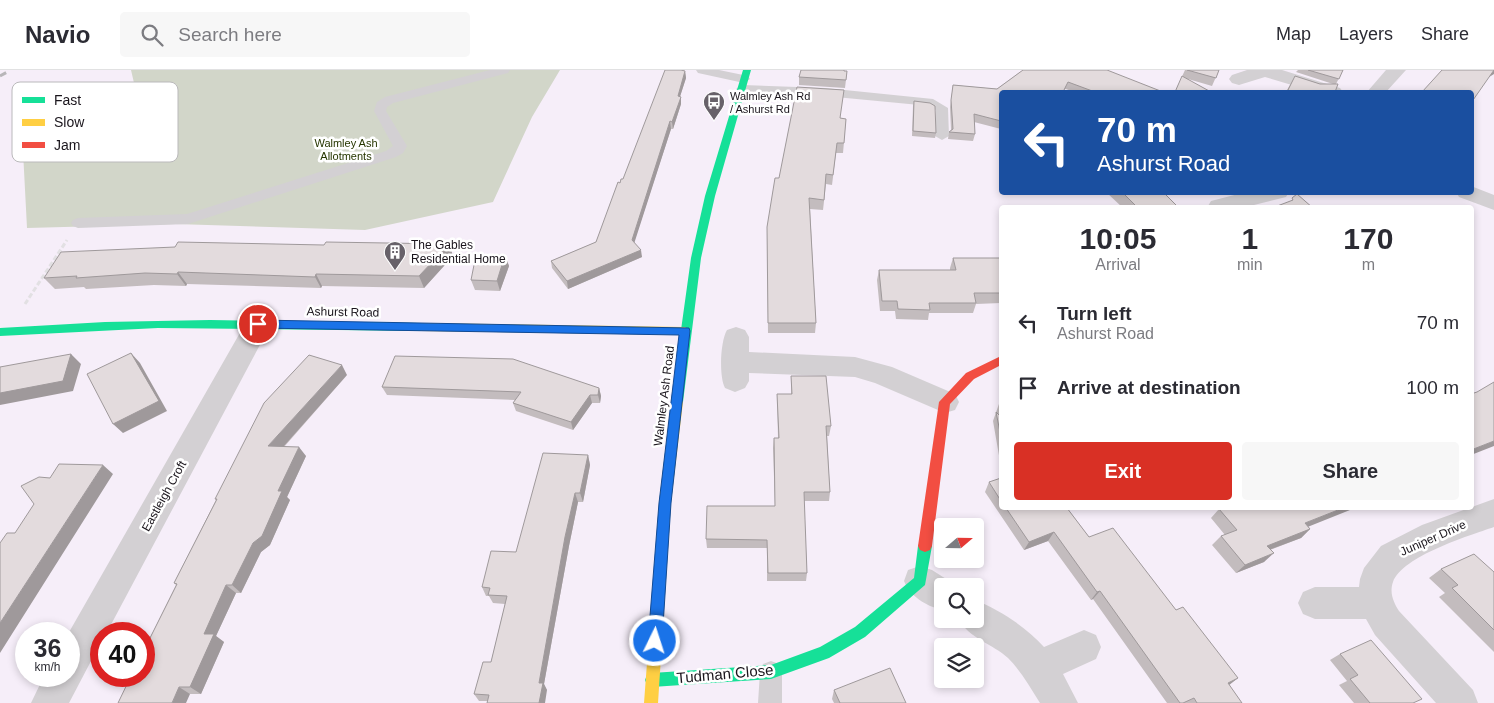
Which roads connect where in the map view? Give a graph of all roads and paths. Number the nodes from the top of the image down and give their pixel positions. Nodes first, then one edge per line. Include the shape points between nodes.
1 (504, 70) edge
2 (702, 70) edge
3 (1266, 70) edge
4 (1397, 70) edge
5 (744, 79) edge
6 (1239, 79) dead end
7 (1327, 90) edge
8 (1378, 90) edge
9 (942, 136) dead end
10 (1204, 195) edge
11 (1265, 195) edge
12 (1474, 195) edge
13 (1494, 203) edge
14 (1218, 205) edge
15 (1223, 205) edge
16 (78, 223) joint
17 (258, 324) junction
18 (685, 331) junction
19 (4, 332) edge
20 (736, 360) dead end
21 (999, 361) edge
22 (946, 402) junction
23 (1494, 512) edge
24 (931, 588) edge
25 (1315, 603) dead end
26 (1375, 603) junction
27 (984, 622) edge
28 (80, 647) edge
29 (1084, 647) dead end
30 (1038, 666) junction
31 (770, 672) junction
32 (652, 680) junction
33 (58, 687) edge
34 (49, 703) edge
35 (651, 703) edge
36 (770, 703) edge
37 (1060, 703) edge
38 (1460, 703) edge

1 - 16 lane via 389,100 381,105 380,111 400,146 391,154 188,219
2 - 5 lane
3 - 6 street
3 - 7 street
4 - 8 street
5 - 9 lane via 825,92 933,103 942,108
5 - 18 street, Walmley Ash Road via 710,196
10 - 14 street
11 - 15 street
12 - 13 street
16 - 19 path
17 - 18 street, Ashurst Road
17 - 19 street, Ashurst Road via 118,325
17 - 28 street, Eastleigh Croft
18 - 32 street, Walmley Ash Road via 665,503
20 - 22 street via 854,367 882,374
21 - 22 street via 964,380
22 - 24 street, Tudman Close
23 - 26 street, Juniper Drive via 1433,535 1392,556 1376,579
24 - 31 street, Tudman Close via 824,653
25 - 26 street
26 - 38 street via 1387,623
27 - 30 street via 1019,645
29 - 30 street
30 - 37 street
31 - 32 street, Tudman Close
31 - 36 lane
32 - 35 street, Walmley Ash Road
33 - 34 street

